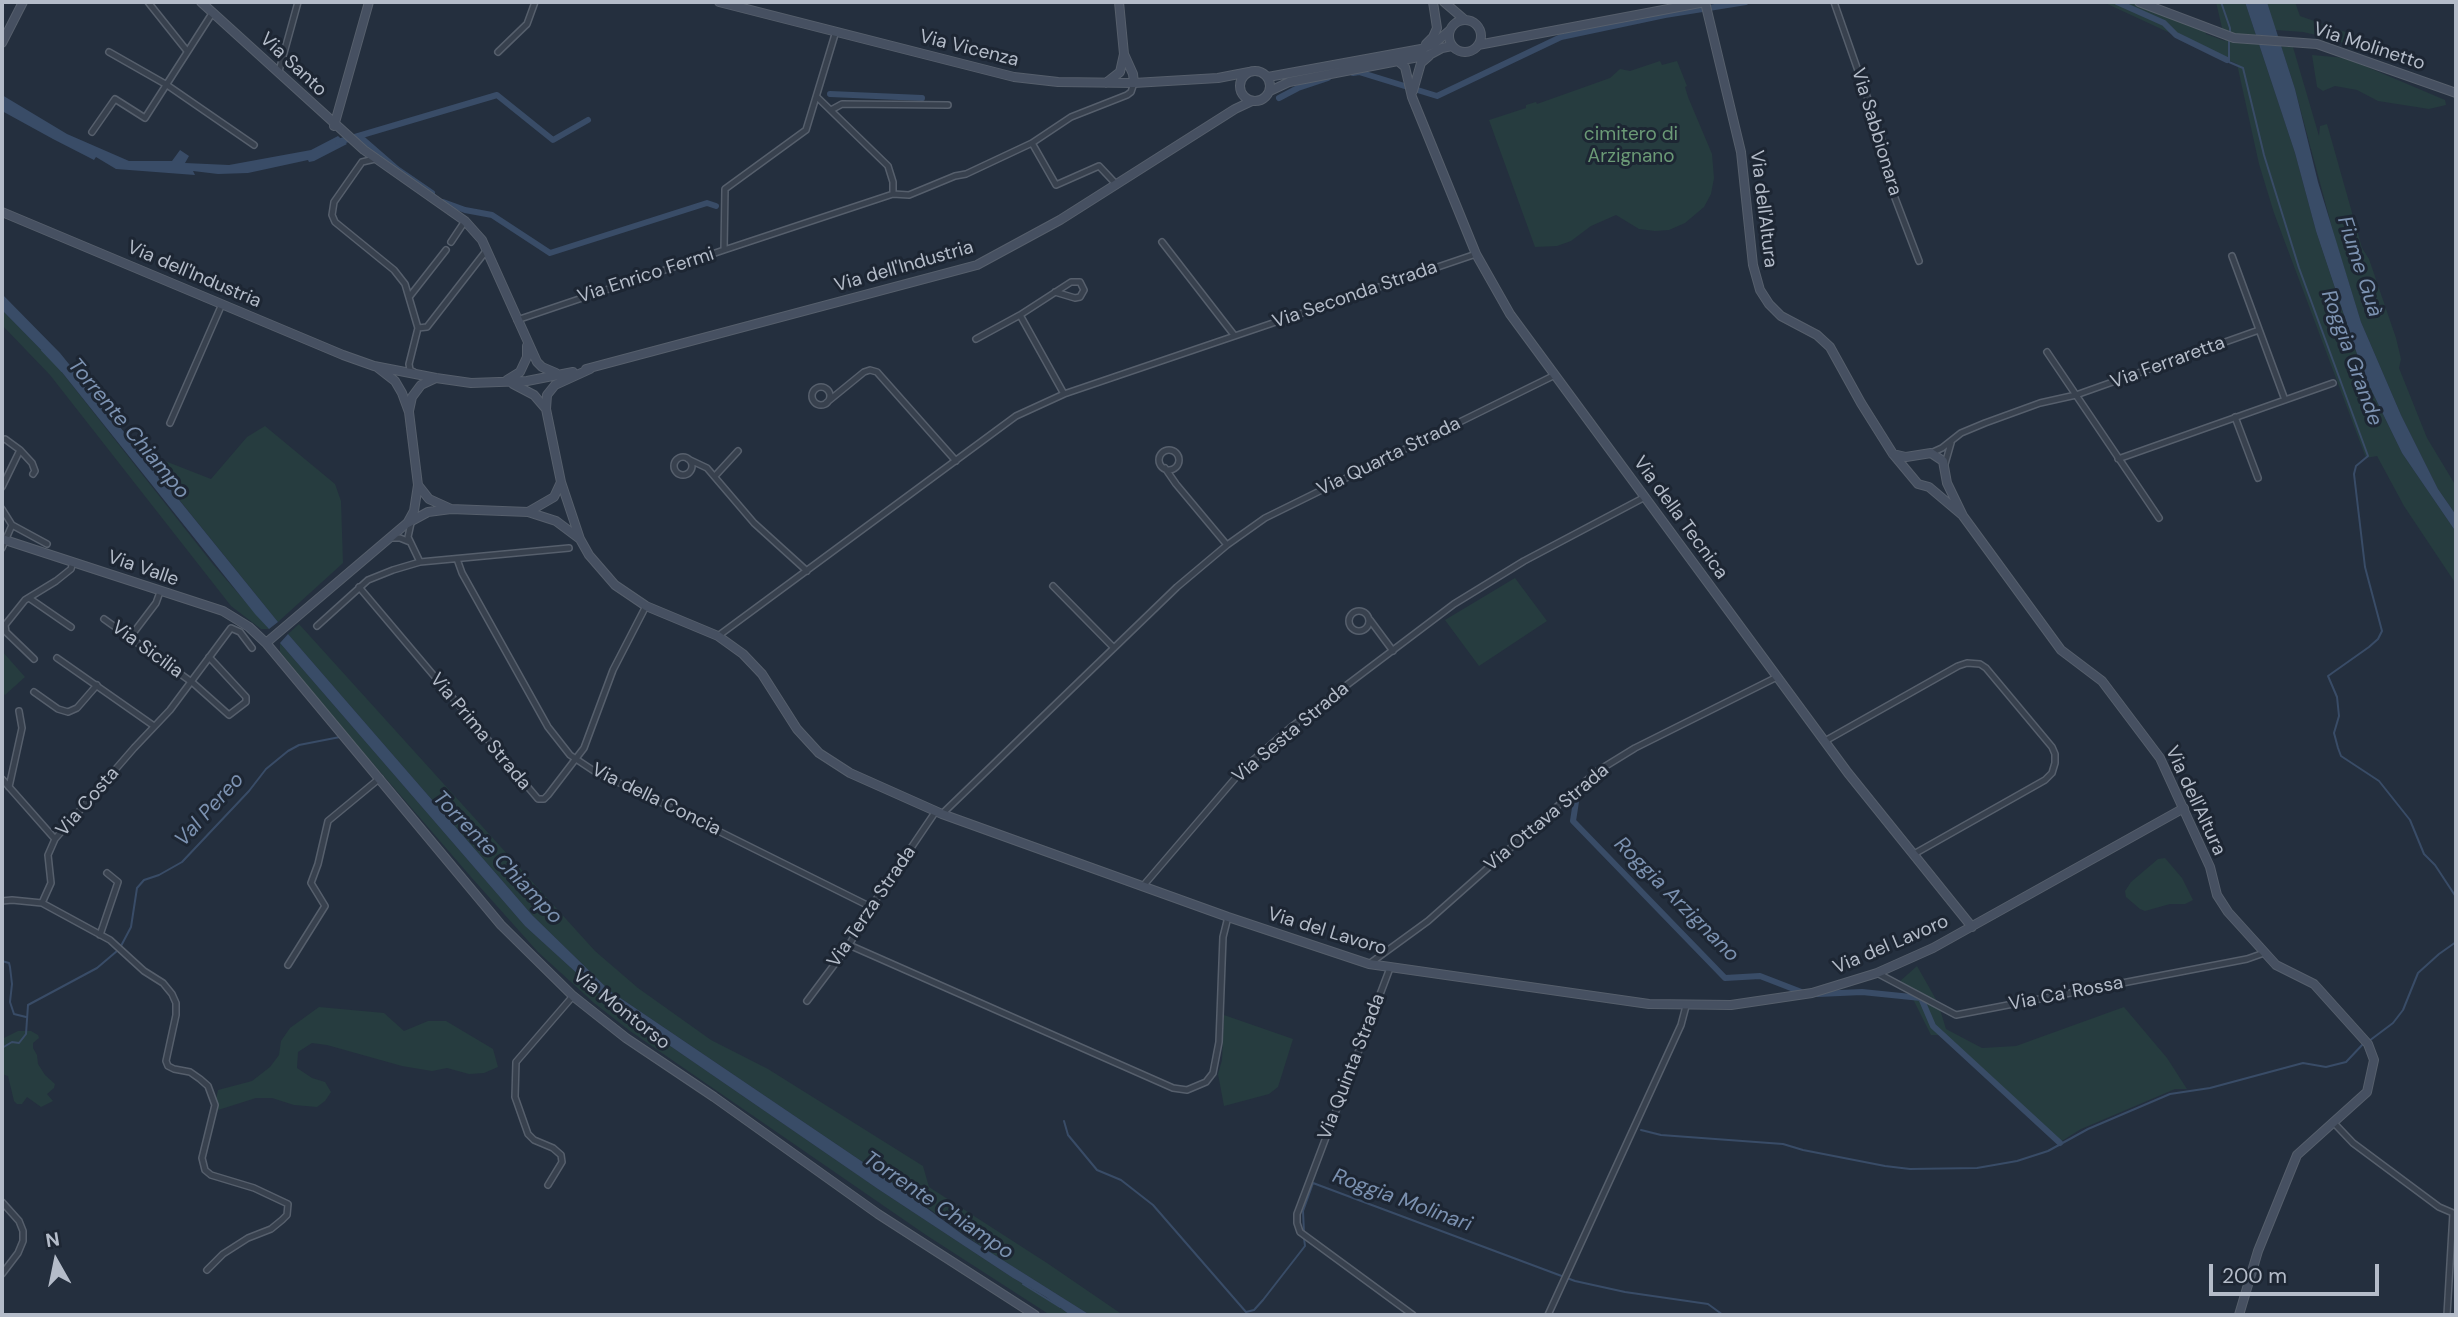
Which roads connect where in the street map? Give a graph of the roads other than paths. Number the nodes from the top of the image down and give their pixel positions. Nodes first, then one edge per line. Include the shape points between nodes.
1 (23, 2) edge
2 (148, 2) edge
3 (201, 2) edge
4 (298, 2) edge
5 (369, 2) edge
6 (535, 2) edge
7 (719, 2) edge
8 (1119, 2) edge
9 (1433, 2) edge
10 (1443, 2) edge
11 (1705, 2) edge
12 (1834, 2) edge
13 (2139, 2) edge
14 (1694, 3) edge
15 (213, 12) junction
16 (1465, 20) junction
17 (1451, 28) junction
18 (1480, 30) junction
19 (836, 31) junction
20 (1511, 38) junction
21 (2, 43) edge
22 (1478, 45) junction
23 (1452, 46) junction
24 (1421, 49) junction
25 (187, 51) junction
26 (109, 52) dead end
27 (498, 52) dead end
28 (1124, 54) junction
29 (1429, 55) junction
30 (1398, 61) junction
31 (279, 71) junction
32 (1120, 72) junction
33 (1249, 72) junction
34 (1268, 77) junction
35 (1218, 78) junction
36 (1106, 83) junction
37 (1122, 83) junction
38 (1134, 83) junction
39 (167, 85) junction
40 (1270, 91) junction
41 (1241, 92) junction
42 (2456, 93) edge
43 (817, 97) junction
44 (1412, 97) junction
45 (1252, 101) junction
46 (948, 105) dead end
47 (1235, 109) junction
48 (831, 110) junction
49 (334, 126) junction
50 (92, 132) dead end
51 (1032, 143) junction
52 (254, 145) dead end
53 (364, 150) junction
54 (377, 159) junction
55 (362, 162) junction
56 (1116, 184) junction
57 (892, 194) junction
58 (2, 212) edge
59 (465, 221) junction
60 (452, 242) dead end
61 (1162, 242) dead end
62 (446, 250) dead end
63 (724, 250) junction
64 (486, 251) junction
65 (1476, 254) junction
66 (2232, 256) dead end
67 (1919, 261) dead end
68 (1055, 292) junction
69 (410, 296) junction
70 (222, 304) junction
71 (1020, 315) junction
72 (517, 321) junction
73 (418, 328) junction
74 (2259, 330) junction
75 (1234, 335) junction
76 (526, 339) junction
77 (976, 339) dead end
78 (2047, 352) dead end
79 (374, 366) junction
80 (590, 369) junction
81 (560, 374) junction
82 (1555, 375) junction
83 (424, 376) junction
84 (436, 379) junction
85 (505, 382) junction
86 (2333, 383) dead end
87 (823, 387) junction
88 (844, 388) junction
89 (1064, 394) junction
90 (2076, 396) junction
91 (2285, 400) junction
92 (826, 403) junction
93 (546, 409) junction
94 (409, 412) junction
95 (2235, 417) junction
96 (170, 423) dead end
97 (2, 440) edge
98 (1952, 440) junction
99 (20, 450) junction
100 (738, 451) dead end
101 (1931, 453) junction
102 (1893, 454) junction
103 (1919, 456) junction
104 (688, 459) junction
105 (2118, 459) junction
106 (956, 461) junction
107 (1945, 464) junction
108 (1177, 465) junction
109 (707, 468) junction
110 (1165, 468) junction
111 (33, 474) dead end
112 (688, 474) junction
113 (1912, 474) junction
114 (1945, 475) junction
115 (715, 476) junction
116 (2258, 478) dead end
117 (561, 482) junction
118 (1176, 484) junction
119 (418, 485) junction
120 (2, 487) edge
121 (1930, 487) junction
122 (1645, 497) junction
123 (2, 509) edge
124 (451, 509) junction
125 (528, 512) junction
126 (1963, 516) junction
127 (2159, 519) dead end
128 (409, 523) junction
129 (12, 525) junction
130 (389, 538) junction
131 (580, 539) junction
132 (410, 542) junction
133 (3, 543) edge
134 (47, 544) dead end
135 (1227, 545) junction
136 (569, 548) dead end
137 (457, 559) junction
138 (73, 562) junction
139 (420, 562) junction
140 (807, 571) junction
141 (1053, 586) dead end
142 (359, 587) junction
143 (160, 592) junction
144 (29, 598) junction
145 (646, 606) junction
146 (1368, 618) junction
147 (104, 619) dead end
148 (317, 626) dead end
149 (71, 627) dead end
150 (1362, 631) junction
151 (1378, 631) junction
152 (131, 636) junction
153 (718, 636) junction
154 (266, 643) junction
155 (252, 648) dead end
156 (1114, 648) junction
157 (1393, 651) junction
158 (209, 657) junction
159 (57, 658) dead end
160 (34, 659) dead end
161 (1777, 677) junction
162 (190, 682) junction
163 (97, 685) junction
164 (34, 692) dead end
165 (19, 711) dead end
166 (155, 726) junction
167 (1825, 741) junction
168 (577, 760) junction
169 (380, 778) junction
170 (2, 779) edge
171 (9, 787) junction
172 (2184, 808) junction
173 (939, 813) junction
174 (55, 839) junction
175 (1914, 854) junction
176 (107, 873) dead end
177 (1143, 887) junction
178 (2, 901) edge
179 (42, 903) junction
180 (871, 907) junction
181 (1228, 917) junction
182 (1972, 927) junction
183 (100, 935) junction
184 (849, 945) junction
185 (2264, 953) junction
186 (1369, 964) junction
187 (288, 965) dead end
188 (1390, 968) junction
189 (1877, 973) junction
190 (573, 996) junction
191 (807, 1001) dead end
192 (1686, 1006) junction
193 (2333, 1122) junction
194 (548, 1185) dead end
195 (2, 1202) edge
196 (207, 1270) dead end
197 (2, 1275) edge
198 (1035, 1315) edge
199 (1413, 1315) edge
200 (1548, 1315) edge
201 (2239, 1315) edge
202 (2447, 1315) edge

1 - 21 street
2 - 25 street
3 - 15 street, Via Santo
4 - 31 street
5 - 49 street
6 - 27 street via 527,24
7 - 19 street, Via Vicenza
8 - 28 street
9 - 24 street via 1437,27
10 - 16 street
10 - 17 street
11 - 14 street
11 - 102 street, Via dell'Altura via 1741,152 1757,282 1774,310 1830,347
12 - 67 street, Via Sabbionara via 1884,145 1884,169
13 - 42 street, Via Molinetto via 2234,38 2317,44 2344,51
14 - 20 street
15 - 25 street
15 - 31 street, Via Santo
16 - 17 street, Via Vicenza
16 - 18 street
17 - 23 street
17 - 24 street, Via Vicenza
18 - 20 street
18 - 22 street
19 - 36 street, Via Vicenza via 1014,77
19 - 43 street, Via Enrico Fermi
20 - 22 street
22 - 23 street via 1465,52
23 - 29 street
24 - 34 street, Via Vicenza
25 - 39 street
26 - 39 street
28 - 32 street
28 - 38 street
29 - 30 street
29 - 44 street via 1421,63
30 - 40 street via 1289,82
30 - 44 street, Via della Tecnica via 1409,77
31 - 49 street, Via Santo
32 - 36 street
32 - 37 street
33 - 34 street, Via Vicenza
33 - 35 street, Via Vicenza
33 - 41 street via 1241,80
34 - 40 street
35 - 38 street, Via Vicenza
35 - 41 street via 1230,81
36 - 37 street, Via Vicenza
37 - 38 street, Via Vicenza
38 - 51 street via 1127,95 1071,117
39 - 50 street via 145,118 114,99
39 - 52 street
40 - 45 street via 1263,99
41 - 45 street
41 - 47 street
43 - 48 street
43 - 63 street, Via Enrico Fermi via 806,130 725,190
44 - 65 street, Via della Tecnica
45 - 47 street, Via dell'Industria
46 - 48 street via 842,104
47 - 56 street, Via dell'Industria
48 - 57 street via 888,166
49 - 53 street, Via Santo
51 - 56 street via 1056,185 1099,166
51 - 57 street via 909,195
53 - 54 street, Via Santo
53 - 55 street
54 - 55 street
54 - 59 street, Via Santo
55 - 69 street via 334,202 332,215 394,270
56 - 80 street, Via dell'Industria via 977,265
57 - 63 street
58 - 70 street, Via dell'Industria
59 - 60 street
59 - 64 street, Via Santo
61 - 75 street
62 - 69 street
63 - 72 street, Via Enrico Fermi
64 - 72 street, Via Santo
64 - 73 street via 427,327
65 - 75 street, Via Seconda Strada
65 - 82 street, Via della Tecnica via 1510,314
66 - 74 street
68 - 68 street via 1077,298 1084,290 1074,281
68 - 71 street
69 - 73 street
70 - 79 street, Via dell'Industria
70 - 96 street
71 - 77 street
71 - 89 street
72 - 76 street, Via Santo
73 - 83 street via 409,364
74 - 90 street, Via Ferraretta
74 - 91 street
75 - 89 street, Via Seconda Strada
76 - 81 street, Via Santo via 542,368
76 - 85 street via 524,364
78 - 90 street
79 - 83 street, Via dell'Industria
79 - 94 street, Via dell'Industria via 394,381
80 - 81 street, Via dell'Industria
80 - 93 street, Via dell'Industria via 555,385 547,395
81 - 85 street, Via dell'Industria
82 - 122 street, Via della Tecnica
82 - 135 street, Via Quarta Strada via 1265,518
83 - 84 street, Via dell'Industria
84 - 85 street, Via dell'Industria
84 - 94 street via 421,385
85 - 93 street, Via dell'Industria via 523,387
86 - 91 street
87 - 88 street
87 - 92 street via 830,393
87 - 92 street via 815,390 813,398 818,404
88 - 92 street
88 - 106 street via 864,372 877,372
89 - 106 street, Via Seconda Strada via 1016,416
90 - 98 street, Via Ferraretta via 2011,413
90 - 105 street
91 - 95 street
93 - 117 street
94 - 119 street, Via dell'Industria
95 - 105 street
95 - 116 street
97 - 99 street
98 - 101 street, Via Ferraretta
98 - 107 street
99 - 111 street via 32,463
99 - 120 street
100 - 115 street
101 - 103 street
101 - 107 street
102 - 103 street
102 - 113 street, Via dell'Altura
103 - 113 street
104 - 109 street
104 - 112 street via 692,467
104 - 112 street via 679,458 675,466 678,473
105 - 127 street
106 - 140 street, Via Seconda Strada
107 - 114 street, Via dell'Altura
108 - 110 street
108 - 110 street via 1178,456 1167,450 1160,459
108 - 118 street
109 - 112 street
109 - 115 street
110 - 118 street
113 - 121 street, Via dell'Altura via 1918,484
114 - 121 street via 1940,484
114 - 126 street, Via dell'Altura
115 - 140 street via 754,523
117 - 125 street via 554,497
117 - 131 street, Via del Lavoro
118 - 135 street
119 - 124 street via 429,499
119 - 128 street
121 - 126 street, Via dell'Altura
122 - 157 street, Via Sesta Strada via 1524,561 1454,604
122 - 161 street, Via della Tecnica
123 - 129 street
124 - 125 street
124 - 128 street via 428,512
125 - 131 street, Via del Lavoro via 556,521
126 - 172 street, Via dell'Altura via 2057,645 2096,676 2121,705 2160,758
128 - 130 street
128 - 132 street
129 - 133 street
129 - 134 street
130 - 132 street
130 - 154 street
131 - 145 street, Via del Lavoro via 598,568
132 - 139 street
133 - 138 street, Via Valle
135 - 156 street, Via Quarta Strada
136 - 137 street
137 - 139 street
137 - 168 street, Via della Concia via 548,727
138 - 143 street, Via Valle
138 - 144 street via 71,569
139 - 142 street
140 - 153 street, Via Seconda Strada
141 - 156 street
142 - 148 street
142 - 168 street, Via Prima Strada via 538,799 548,795
143 - 152 street
143 - 154 street, Via Valle via 223,611
144 - 149 street
144 - 160 street via 5,625 6,632
145 - 153 street, Via del Lavoro
145 - 168 street, Via Prima Strada via 613,670
146 - 150 street
146 - 150 street via 1360,612 1350,618 1351,626
146 - 151 street
147 - 152 street, Via Sicilia
150 - 151 street
151 - 157 street
152 - 162 street, Via Sicilia
153 - 173 street, Via del Lavoro via 762,674 797,729 819,753 850,774
154 - 169 street, Via Montorso
155 - 158 street, Via Costa via 231,628
156 - 173 street, Via Quarta Strada
157 - 177 street, Via Sesta Strada via 1244,768
158 - 162 street, Via Costa
158 - 162 street via 246,702 226,715
159 - 163 street
161 - 167 street, Via della Tecnica
161 - 186 street, Via Ottava Strada via 1596,772 1428,921
162 - 166 street, Via Costa
163 - 164 street via 73,712 58,709
163 - 166 street
165 - 171 street via 22,728
166 - 174 street, Via Costa
167 - 175 street, Via della Tecnica
167 - 175 street via 1967,663 1986,668 2052,747 2055,763 2045,780
168 - 180 street, Via della Concia
169 - 187 street via 328,821 311,883 325,906
169 - 190 street, Via Montorso via 501,925
170 - 171 street
171 - 174 street
172 - 182 street, Via del Lavoro
172 - 185 street, Via dell'Altura via 2217,895
173 - 177 street, Via del Lavoro
173 - 180 street, Via Terza Strada
174 - 179 street, Via Costa via 48,855 51,883
175 - 182 street, Via della Tecnica
176 - 183 street via 118,882
177 - 181 street, Via del Lavoro
178 - 179 street
179 - 183 street
180 - 184 street, Via Terza Strada
181 - 184 street via 1213,1073 1206,1082 1187,1090 1172,1088
181 - 186 street, Via del Lavoro
182 - 189 street, Via del Lavoro
183 - 196 street via 172,994 176,1015 166,1061 208,1086 215,1105 202,1158 205,1170 288,1204 287,1215 271,1229 223,1254
184 - 191 street, Via Terza Strada
185 - 189 street, Via Ca' Rossa via 1956,1015
185 - 193 street, Via dell'Altura via 2276,965 2314,984 2368,1044 2374,1060 2367,1092
186 - 188 street, Via del Lavoro
188 - 192 street, Via del Lavoro
188 - 199 street, Via Quinta Strada via 1297,1223 1300,1232
189 - 192 street, Via del Lavoro via 1770,1001
190 - 194 street via 516,1062 515,1097 528,1134 561,1154 562,1162
190 - 198 street, Via Montorso via 878,1214
192 - 200 street
193 - 201 street via 2297,1155 2258,1251
193 - 202 street via 2353,1143 2453,1213
195 - 197 street via 23,1231 18,1253

